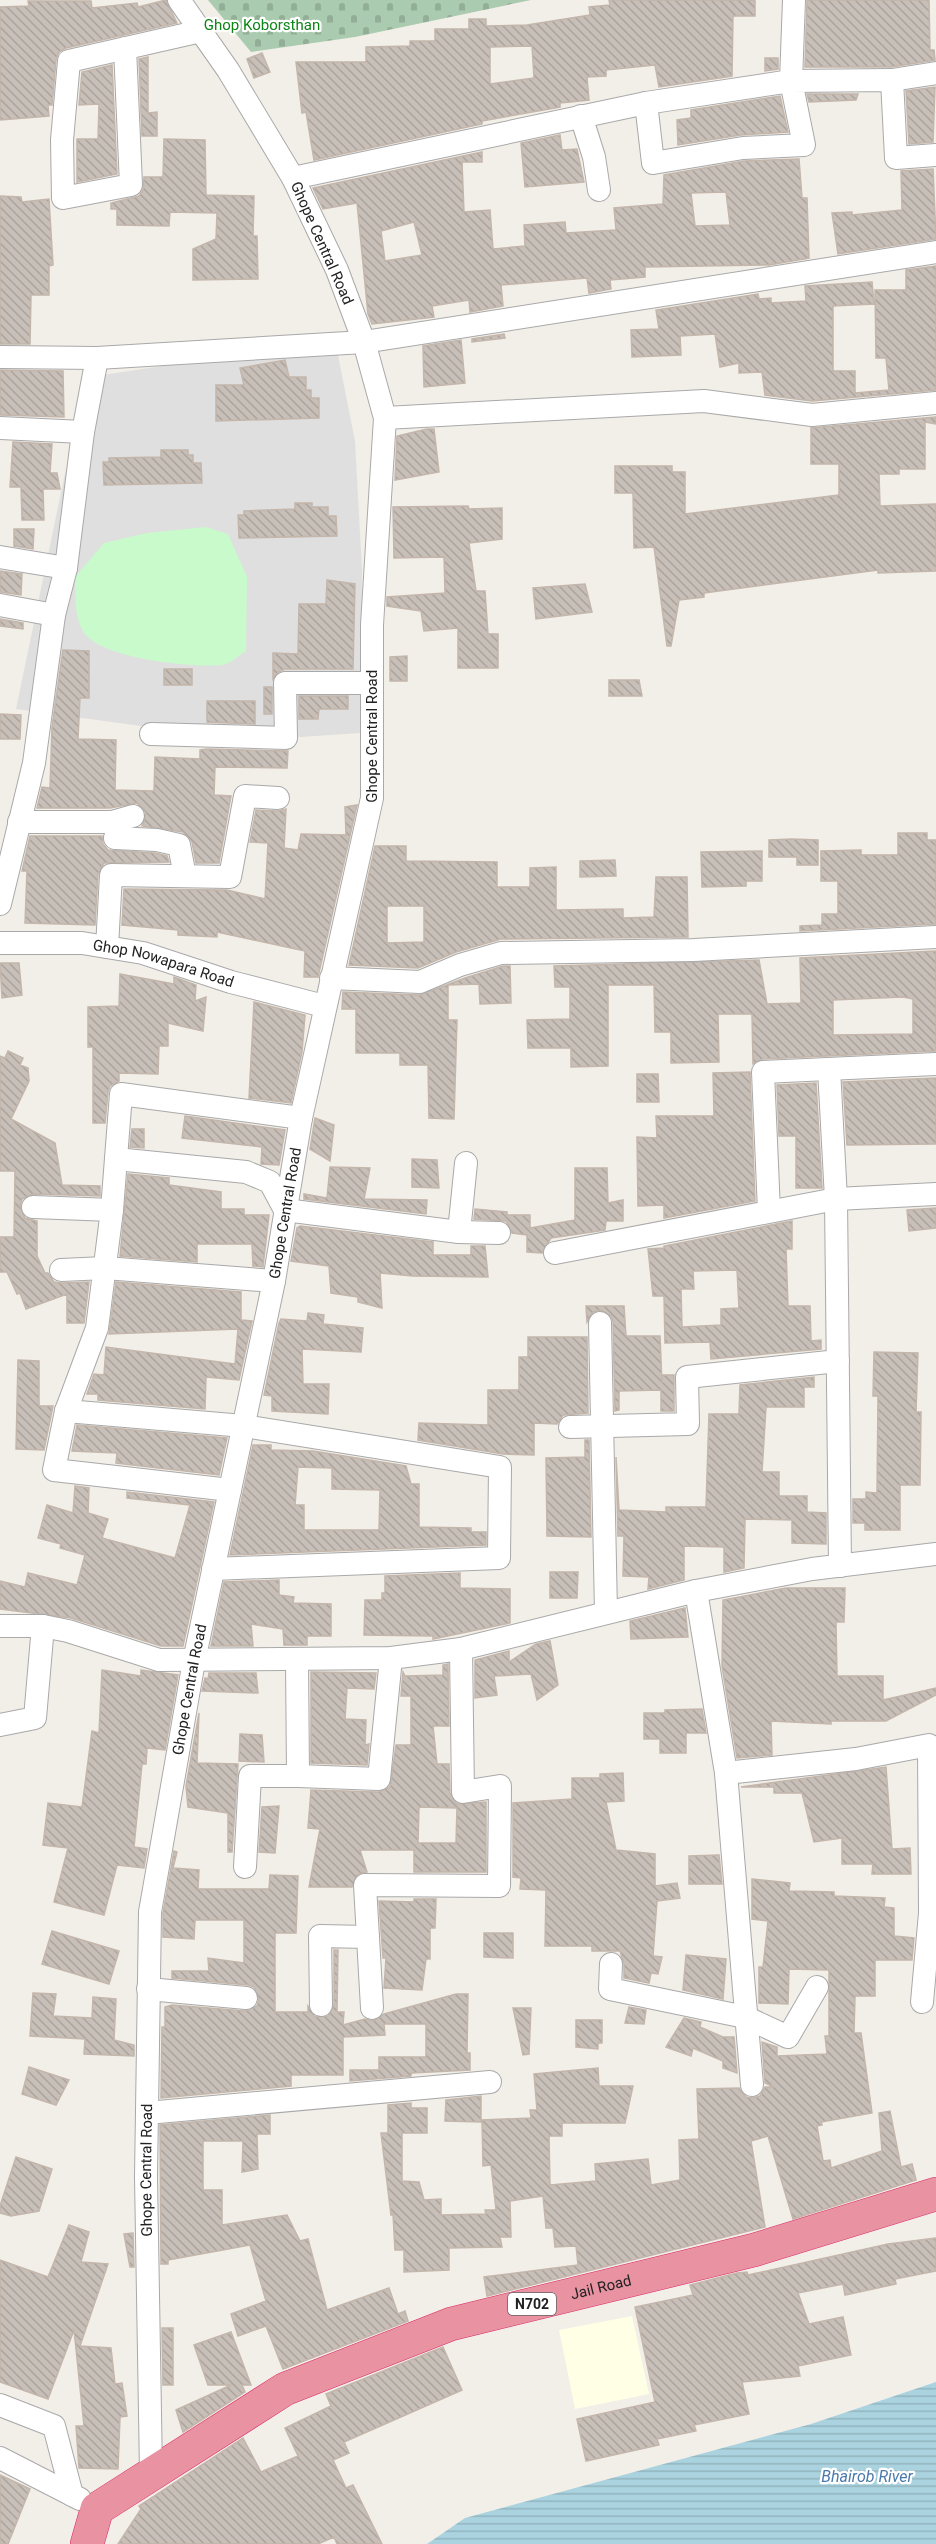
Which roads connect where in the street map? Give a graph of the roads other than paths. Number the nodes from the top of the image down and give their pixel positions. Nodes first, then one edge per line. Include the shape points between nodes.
1 (179, 0) edge
2 (794, 0) edge
3 (201, 31) junction
4 (125, 48) junction
5 (936, 73) edge
6 (892, 80) junction
7 (791, 81) junction
8 (646, 103) junction
9 (581, 116) junction
10 (936, 155) edge
11 (293, 178) junction
12 (599, 190) dead end
13 (936, 252) edge
14 (364, 342) junction
15 (0, 357) edge
16 (97, 358) junction
17 (936, 403) edge
18 (385, 418) junction
19 (0, 428) edge
20 (83, 432) junction
21 (0, 557) edge
22 (66, 568) junction
23 (0, 605) edge
24 (54, 615) junction
25 (366, 683) dead end
26 (151, 734) dead end
27 (278, 798) dead end
28 (19, 822) junction
29 (120, 825) junction
30 (4, 867) edge
31 (120, 875) junction
32 (185, 876) junction
33 (0, 904) edge
34 (936, 937) edge
35 (0, 943) edge
36 (107, 947) junction
37 (331, 978) junction
38 (324, 1006) junction
39 (936, 1064) edge
40 (829, 1069) junction
41 (301, 1118) junction
42 (116, 1159) junction
43 (466, 1162) dead end
44 (936, 1194) edge
45 (836, 1199) junction
46 (33, 1207) dead end
47 (112, 1210) junction
48 (285, 1210) junction
49 (769, 1211) junction
50 (459, 1232) junction
51 (499, 1233) dead end
52 (555, 1253) dead end
53 (105, 1268) junction
54 (61, 1270) dead end
55 (274, 1281) junction
56 (600, 1323) dead end
57 (838, 1361) junction
58 (66, 1411) junction
59 (244, 1426) junction
60 (602, 1426) junction
61 (570, 1427) dead end
62 (230, 1490) junction
63 (936, 1554) edge
64 (840, 1566) junction
65 (213, 1569) junction
66 (696, 1591) junction
67 (606, 1612) junction
68 (0, 1626) edge
69 (43, 1626) junction
70 (461, 1649) junction
71 (391, 1658) junction
72 (297, 1660) junction
73 (194, 1662) junction
74 (0, 1725) edge
75 (726, 1773) junction
76 (298, 1776) junction
77 (246, 1867) dead end
78 (368, 1937) junction
79 (611, 1964) dead end
80 (817, 1987) dead end
81 (148, 1989) junction
82 (246, 1998) dead end
83 (922, 2002) dead end
84 (321, 2005) dead end
85 (372, 2008) dead end
86 (745, 2018) junction
87 (490, 2082) dead end
88 (752, 2085) dead end
89 (147, 2113) junction
90 (936, 2194) edge
91 (0, 2405) edge
92 (0, 2458) edge
93 (151, 2472) junction
94 (84, 2502) junction
95 (87, 2544) edge

1 - 3 street, Ghope Central Road
2 - 7 street
3 - 4 street
3 - 11 street, Ghope Central Road
4 - 4 street via 69,61 62,140 63,198 131,185
5 - 6 street
6 - 7 street
6 - 10 street via 896,158
7 - 8 street
7 - 8 street via 804,145 743,148 653,163
8 - 9 street
9 - 11 street
9 - 12 street via 594,156
11 - 14 street, Ghope Central Road via 337,270
13 - 14 street
14 - 16 street
14 - 18 street, Ghope Central Road
15 - 16 street
16 - 20 street
17 - 18 street via 812,415 704,401
18 - 37 street, Ghope Central Road via 372,625 372,798
19 - 20 street
20 - 22 street
21 - 22 street
22 - 24 street
23 - 24 street
24 - 28 street via 34,763
25 - 26 street via 285,683 286,738
27 - 32 street via 246,796 230,877
28 - 29 street
28 - 30 street
29 - 31 street
29 - 32 street via 179,845
30 - 33 street
31 - 32 street
31 - 36 street via 111,875
34 - 37 street via 694,950 501,952 420,982
35 - 36 street, Ghop Nowapara Road via 82,943
36 - 38 street, Ghop Nowapara Road via 143,952 231,982
37 - 38 street, Ghope Central Road
38 - 41 street, Ghope Central Road
39 - 40 street
40 - 45 street
40 - 49 street via 763,1072
41 - 42 street via 121,1094
41 - 48 street, Ghope Central Road
42 - 47 street
42 - 48 street via 246,1172 270,1182
43 - 50 street
44 - 45 street
45 - 49 street
45 - 57 street
46 - 47 street
47 - 53 street
48 - 50 street
48 - 55 street, Ghope Central Road
49 - 52 street
50 - 51 street
53 - 54 street
53 - 55 street
53 - 58 street via 97,1328
55 - 59 street, Ghope Central Road
56 - 60 street
57 - 60 street via 687,1377 688,1424
57 - 64 street
58 - 59 street
58 - 62 street via 54,1470
59 - 62 street, Ghope Central Road
59 - 65 street via 500,1467 499,1558
60 - 61 street
60 - 67 street
62 - 65 street, Ghope Central Road
63 - 64 street
64 - 66 street
65 - 73 street, Ghope Central Road
66 - 67 street
66 - 75 street
67 - 70 street
68 - 69 street
69 - 73 street via 159,1660
69 - 74 street via 35,1718
70 - 71 street
70 - 78 street via 463,1792 500,1786 499,1886 365,1885
71 - 72 street
71 - 76 street via 379,1779
72 - 73 street
72 - 76 street
73 - 81 street, Ghope Central Road via 150,1912
75 - 83 street via 856,1759 929,1745 930,1913
75 - 86 street
76 - 77 street via 250,1776
78 - 84 street via 320,1936
78 - 85 street
79 - 86 street via 610,1989
80 - 86 street via 788,2037
81 - 82 street
81 - 89 street, Ghope Central Road
86 - 88 street
87 - 89 street
89 - 93 street, Ghope Central Road
90 - 93 highway, Jail Road / N702 via 754,2250 451,2324 285,2389
91 - 94 street via 54,2426
92 - 94 street
93 - 94 highway, N702
94 - 95 highway

